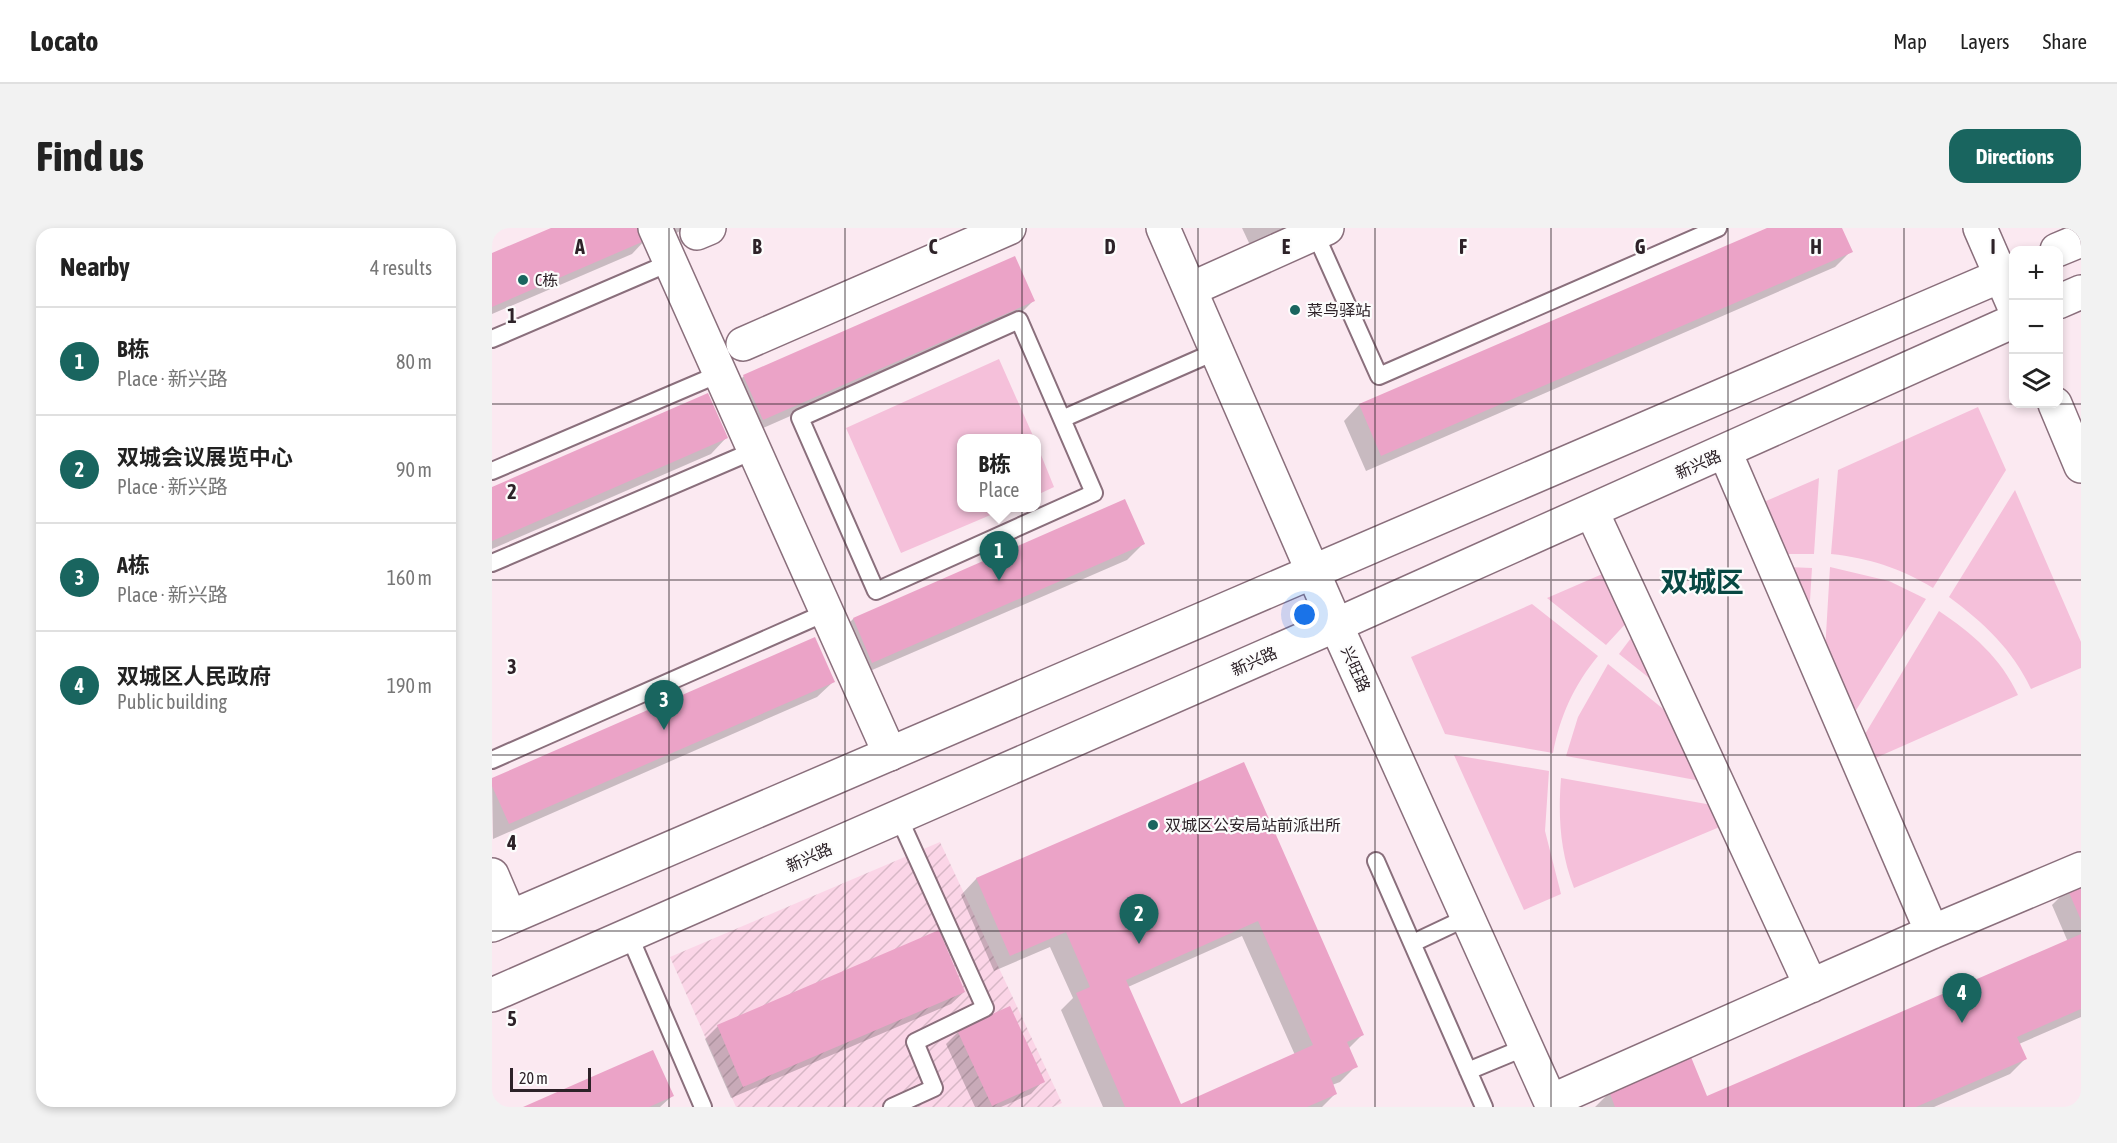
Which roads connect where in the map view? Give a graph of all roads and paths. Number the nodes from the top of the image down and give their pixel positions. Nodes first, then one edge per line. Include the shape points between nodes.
1 (655, 228) edge
2 (1009, 228) edge
3 (1163, 228) edge
4 (1718, 228) edge
5 (1980, 228) edge
6 (1321, 231) edge
7 (2081, 240) edge
8 (2063, 248) edge
9 (669, 262) junction
10 (2006, 273) edge
11 (1191, 289) junction
12 (2081, 292) edge
13 (2012, 300) edge
14 (2063, 300) edge
15 (2009, 323) edge
16 (492, 339) edge
17 (743, 344) dead end
18 (1219, 351) junction
19 (719, 374) junction
20 (2057, 408) edge
21 (1062, 419) junction
22 (753, 451) junction
23 (1725, 452) junction
24 (2081, 466) edge
25 (492, 471) edge
26 (1592, 512) junction
27 (492, 563) edge
28 (1314, 573) junction
29 (825, 613) junction
30 (1336, 625) junction
31 (890, 754) junction
32 (492, 759) edge
33 (899, 818) junction
34 (1376, 861) dead end
35 (2081, 869) edge
36 (492, 874) edge
37 (1468, 917) junction
38 (501, 921) edge
39 (1932, 932) junction
40 (629, 935) junction
41 (1413, 943) junction
42 (1811, 986) junction
43 (492, 995) edge
44 (1526, 1047) junction
45 (1468, 1071) junction
46 (1600, 1095) edge
47 (1552, 1104) edge
48 (703, 1107) edge
49 (892, 1107) edge
50 (1484, 1107) edge

1 - 9 street
2 - 17 street
3 - 11 street, 兴旺路
4 - 6 lane via 1379,376
5 - 10 street
6 - 11 street
7 - 8 street
9 - 16 lane
9 - 19 street
10 - 13 street
10 - 28 street
11 - 18 street, 兴旺路
12 - 14 street
15 - 23 street, 新兴路
18 - 21 lane
18 - 28 street, 兴旺路
19 - 22 street
19 - 25 lane
20 - 24 street
21 - 21 lane via 1094,493 876,591 800,418 1019,320
22 - 27 lane
22 - 29 street
23 - 26 street, 新兴路
23 - 39 street
26 - 30 street, 新兴路
26 - 42 street
28 - 30 street, 兴旺路
28 - 31 street
29 - 31 street
29 - 32 lane
30 - 33 street, 新兴路
30 - 37 street, 兴旺路
31 - 38 street
33 - 40 street, 新兴路
33 - 49 lane via 985,1008 915,1042 934,1088
34 - 41 lane
35 - 39 street
36 - 38 street
37 - 41 lane
37 - 44 street, 兴旺路
39 - 42 street
40 - 43 street, 新兴路
40 - 48 lane
41 - 45 lane
42 - 46 street
44 - 45 lane
44 - 47 street, 兴旺路
45 - 50 lane
46 - 47 street

